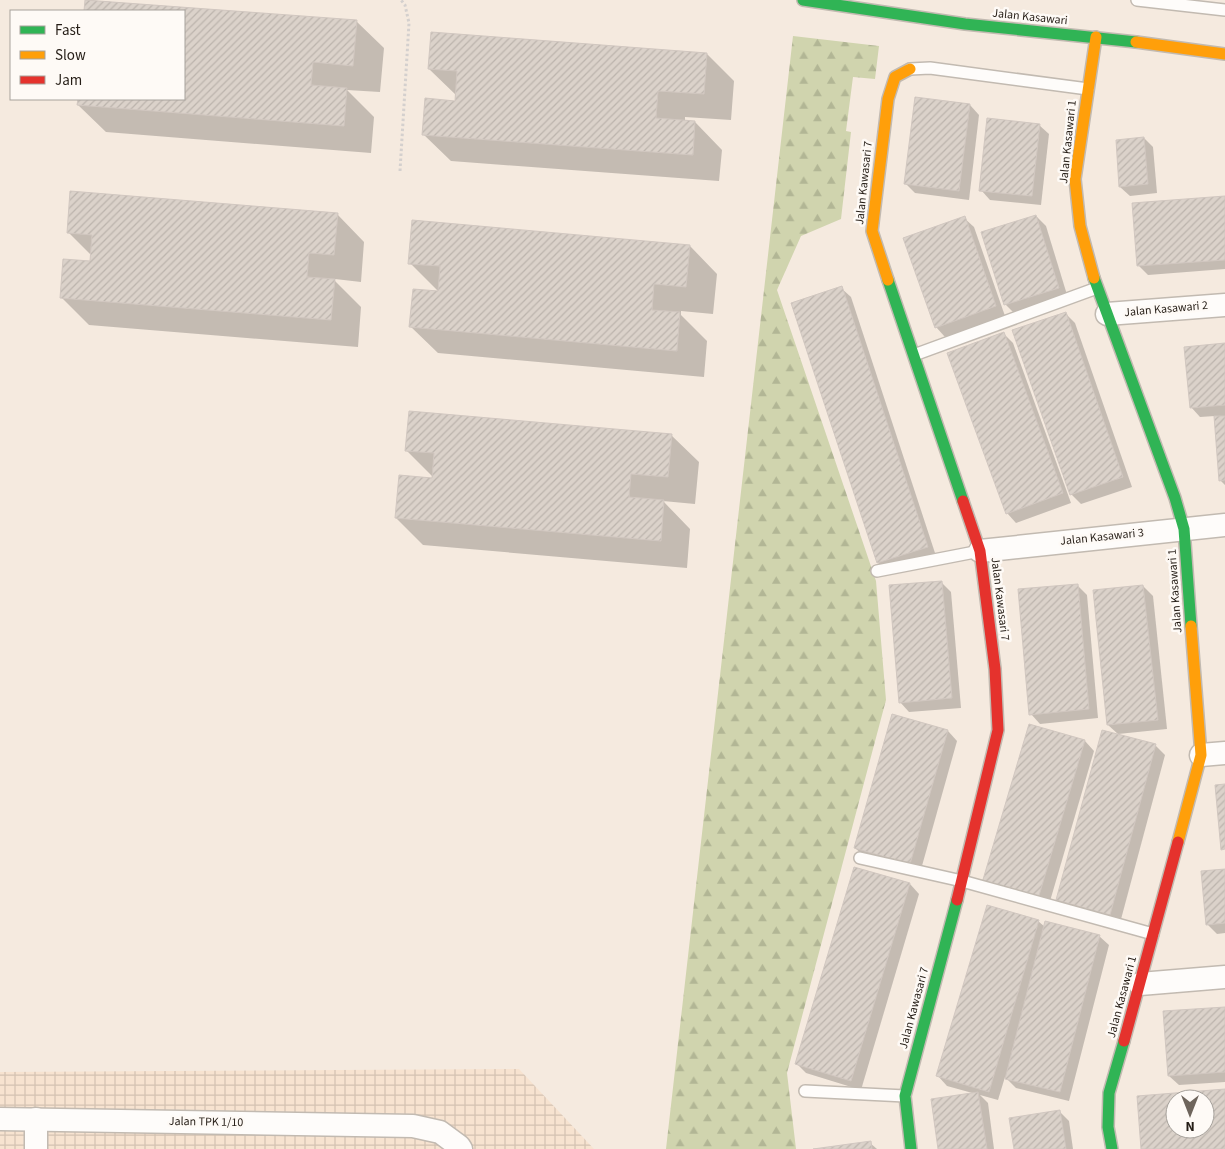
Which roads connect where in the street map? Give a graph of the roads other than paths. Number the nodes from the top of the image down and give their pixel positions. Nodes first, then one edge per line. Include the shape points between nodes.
1 (803, 0) edge
2 (1137, 0) edge
3 (1225, 10) edge
4 (1096, 37) junction
5 (1225, 54) edge
6 (910, 69) joint
7 (1088, 89) junction
8 (1097, 288) junction
9 (1225, 305) edge
10 (1106, 314) junction
11 (914, 355) junction
12 (1225, 525) edge
13 (1184, 529) junction
14 (980, 551) junction
15 (877, 571) dead end
16 (1225, 753) edge
17 (1201, 755) junction
18 (860, 858) dead end
19 (962, 881) junction
20 (1153, 934) junction
21 (1225, 977) edge
22 (1140, 984) junction
23 (805, 1091) dead end
24 (905, 1096) junction
25 (0, 1119) edge
26 (36, 1120) junction
27 (36, 1149) edge
28 (461, 1149) edge
29 (911, 1149) edge
30 (1112, 1149) edge

1 - 4 street, Jalan Kasawari via 965,24
2 - 3 lane
4 - 5 street, Jalan Kasawari
4 - 7 street, Jalan Kasawari 1
6 - 7 lane via 930,68
6 - 11 street, Jalan Kawasari 7 via 895,77 888,99 872,230
7 - 8 street, Jalan Kasawari 1 via 1075,179 1080,226
8 - 10 street, Jalan Kasawari 1
8 - 11 lane
9 - 10 street, Jalan Kasawari 2
10 - 13 street, Jalan Kasawari 1
11 - 14 street, Jalan Kawasari 7
12 - 13 street, Jalan Kasawari 3
13 - 14 street, Jalan Kasawari 3
13 - 17 street, Jalan Kasawari 1
14 - 15 lane
14 - 19 street, Jalan Kawasari 7 via 995,669 998,730
16 - 17 street
17 - 20 street, Jalan Kasawari 1
18 - 19 lane
19 - 20 lane
19 - 24 street, Jalan Kawasari 7
20 - 22 street, Jalan Kasawari 1
21 - 22 street
22 - 30 street, Jalan Kasawari 1 via 1109,1093 1108,1127
23 - 24 lane
24 - 29 street, Jalan Kawasari 7
25 - 26 street, Jalan TPK 1/10
26 - 27 street
26 - 28 street, Jalan TPK 1/10 via 413,1126 440,1132

